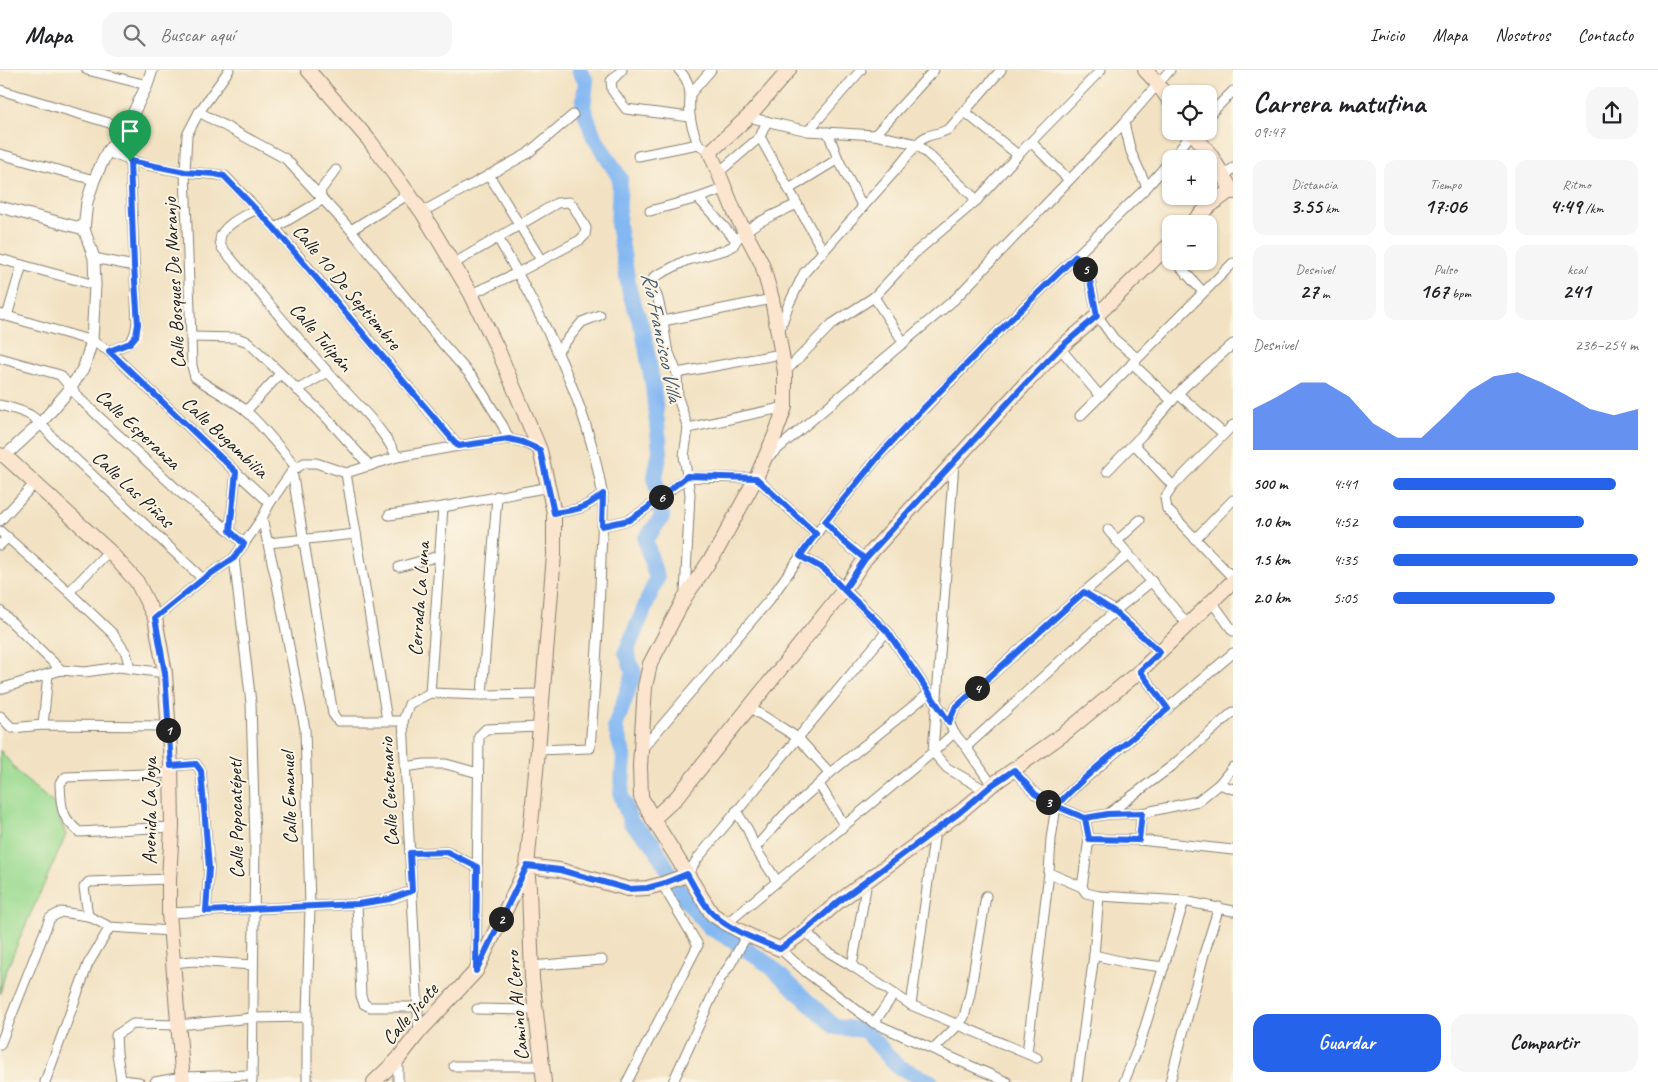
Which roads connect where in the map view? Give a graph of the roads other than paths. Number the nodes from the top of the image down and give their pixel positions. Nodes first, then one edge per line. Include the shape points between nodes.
1 (87, 70) edge
2 (152, 70) edge
3 (229, 70) edge
4 (308, 70) edge
5 (622, 70) edge
6 (680, 70) edge
7 (711, 70) edge
8 (789, 70) edge
9 (861, 70) edge
10 (934, 70) edge
11 (1001, 70) edge
12 (1101, 70) edge
13 (1145, 70) edge
14 (1170, 70) edge
15 (99, 72) edge
16 (1157, 83) junction
17 (147, 86) junction
18 (0, 90) edge
19 (1162, 90) edge
20 (1233, 91) edge
21 (691, 93) junction
22 (1217, 107) edge
23 (199, 112) junction
24 (965, 112) junction
25 (573, 115) dead end
26 (690, 117) junction
27 (748, 117) junction
28 (767, 121) junction
29 (1124, 123) junction
30 (126, 128) junction
31 (808, 131) junction
32 (828, 132) junction
33 (875, 135) junction
34 (760, 136) junction
35 (1199, 140) edge
36 (1031, 142) junction
37 (698, 144) junction
38 (917, 144) junction
39 (107, 152) junction
40 (710, 152) junction
41 (0, 154) edge
42 (1018, 155) junction
43 (638, 156) dead end
44 (838, 159) junction
45 (130, 161) junction
46 (336, 170) dead end
47 (1162, 171) edge
48 (185, 172) junction
49 (719, 172) junction
50 (1229, 172) edge
51 (489, 175) junction
52 (94, 180) junction
53 (1069, 180) junction
54 (1147, 187) junction
55 (726, 188) junction
56 (789, 189) junction
57 (1232, 191) edge
58 (409, 194) junction
59 (698, 198) junction
60 (322, 200) junction
61 (977, 200) junction
62 (797, 204) junction
63 (0, 207) edge
64 (863, 207) junction
65 (257, 209) junction
66 (650, 211) dead end
67 (422, 212) junction
68 (1200, 215) edge
69 (519, 225) junction
70 (274, 228) junction
71 (84, 229) junction
72 (351, 230) junction
73 (740, 235) junction
74 (498, 238) junction
75 (823, 251) junction
76 (1076, 256) junction
77 (1162, 256) edge
78 (94, 258) junction
79 (0, 259) edge
80 (541, 260) junction
81 (1233, 263) edge
82 (453, 264) junction
83 (22, 265) junction
84 (134, 266) junction
85 (1183, 270) edge
86 (517, 273) junction
87 (95, 285) junction
88 (1203, 292) junction
89 (471, 294) junction
90 (874, 297) junction
91 (772, 299) junction
92 (4, 315) edge
93 (600, 315) dead end
94 (1097, 316) junction
95 (663, 321) junction
96 (778, 334) junction
97 (192, 337) junction
98 (92, 342) junction
99 (904, 344) junction
100 (1233, 344) edge
101 (1060, 348) junction
102 (109, 351) junction
103 (558, 351) junction
104 (781, 354) junction
105 (0, 358) edge
106 (1135, 360) junction
107 (328, 372) junction
108 (784, 372) junction
109 (677, 373) junction
110 (280, 374) junction
111 (70, 389) junction
112 (297, 390) junction
113 (1100, 396) junction
114 (1175, 398) junction
115 (0, 405) edge
116 (785, 407) junction
117 (246, 411) junction
118 (1080, 416) dead end
119 (41, 423) junction
120 (1233, 425) edge
121 (688, 428) junction
122 (1224, 434) junction
123 (509, 439) junction
124 (1134, 444) junction
125 (458, 446) junction
126 (540, 450) junction
127 (3, 456) edge
128 (398, 457) junction
129 (764, 460) junction
130 (954, 462) junction
131 (370, 466) junction
132 (294, 469) junction
133 (1107, 471) dead end
134 (236, 472) junction
135 (346, 473) junction
136 (687, 476) junction
137 (756, 478) junction
138 (35, 483) junction
139 (549, 486) junction
140 (1173, 486) junction
141 (603, 494) junction
142 (497, 496) junction
143 (1233, 500) edge
144 (270, 503) junction
145 (443, 507) junction
146 (554, 513) junction
147 (389, 515) dead end
148 (262, 518) junction
149 (1140, 520) dead end
150 (0, 521) edge
151 (825, 522) junction
152 (602, 526) junction
153 (1108, 530) dead end
154 (0, 531) edge
155 (230, 531) junction
156 (356, 534) junction
157 (816, 534) junction
158 (8, 537) junction
159 (1195, 539) junction
160 (304, 540) junction
161 (1117, 541) junction
162 (268, 543) junction
163 (244, 544) junction
164 (0, 545) edge
165 (109, 551) junction
166 (1129, 554) junction
167 (439, 556) junction
168 (800, 556) junction
169 (234, 558) junction
170 (865, 559) junction
171 (399, 567) dead end
172 (203, 579) junction
173 (1233, 579) edge
174 (1152, 581) junction
175 (844, 590) junction
176 (69, 592) junction
177 (1084, 592) junction
178 (685, 597) junction
179 (1212, 602) junction
180 (0, 611) edge
181 (1115, 612) junction
182 (155, 618) junction
183 (1188, 625) junction
184 (887, 631) junction
185 (1233, 631) edge
186 (1160, 652) junction
187 (1233, 653) edge
188 (130, 668) junction
189 (61, 670) junction
190 (1140, 671) junction
191 (165, 673) junction
192 (48, 674) junction
193 (0, 688) edge
194 (430, 693) junction
195 (542, 694) junction
196 (928, 694) junction
197 (482, 695) junction
198 (748, 707) junction
199 (937, 707) junction
200 (1168, 709) junction
201 (1233, 712) edge
202 (0, 716) edge
203 (387, 720) junction
204 (403, 721) junction
205 (949, 722) junction
206 (43, 725) junction
207 (168, 726) junction
208 (539, 728) junction
209 (954, 733) junction
210 (798, 738) junction
211 (966, 747) junction
212 (642, 749) junction
213 (538, 750) junction
214 (933, 752) junction
215 (405, 767) junction
216 (1233, 767) edge
217 (171, 770) junction
218 (1014, 770) junction
219 (478, 773) junction
220 (830, 773) junction
221 (819, 784) junction
222 (1220, 784) junction
223 (989, 788) junction
224 (1233, 789) edge
225 (1056, 806) junction
226 (736, 812) junction
227 (1142, 813) junction
228 (1108, 814) junction
229 (1085, 818) junction
230 (653, 819) junction
231 (844, 824) junction
232 (172, 827) junction
233 (935, 831) junction
234 (1089, 839) junction
235 (1139, 840) junction
236 (755, 848) junction
237 (1233, 850) edge
238 (410, 853) junction
239 (527, 866) junction
240 (477, 867) junction
241 (1049, 873) junction
242 (687, 874) junction
243 (169, 879) junction
244 (777, 881) junction
245 (867, 882) junction
246 (662, 884) junction
247 (1082, 888) junction
248 (412, 891) junction
249 (986, 896) dead end
250 (1098, 896) junction
251 (1184, 900) junction
252 (358, 904) junction
253 (310, 906) junction
254 (1219, 907) junction
255 (254, 909) junction
256 (206, 911) junction
257 (1233, 911) edge
258 (169, 913) junction
259 (88, 916) junction
260 (726, 924) junction
261 (110, 928) junction
262 (171, 931) junction
263 (805, 931) junction
264 (747, 935) junction
265 (780, 949) junction
266 (1094, 955) junction
267 (602, 960) dead end
268 (173, 963) junction
269 (253, 965) junction
270 (532, 966) junction
271 (852, 966) junction
272 (1164, 967) junction
273 (476, 971) junction
274 (894, 994) junction
275 (911, 1005) junction
276 (418, 1007) junction
277 (477, 1009) dead end
278 (536, 1010) junction
279 (307, 1017) junction
280 (253, 1018) junction
281 (874, 1023) junction
282 (178, 1025) junction
283 (958, 1025) junction
284 (419, 1032) junction
285 (0, 1045) edge
286 (934, 1049) junction
287 (1027, 1053) junction
288 (1037, 1058) dead end
289 (398, 1059) junction
290 (454, 1066) dead end
291 (542, 1066) junction
292 (252, 1079) edge
293 (183, 1080) edge
294 (120, 1081) edge
295 (46, 1082) edge
296 (139, 1082) edge
297 (155, 1082) edge
298 (307, 1082) edge
299 (374, 1082) edge
300 (398, 1082) edge
301 (544, 1082) edge
302 (628, 1082) edge
303 (673, 1082) edge
304 (1007, 1082) edge
305 (1077, 1082) edge
306 (1124, 1082) edge
307 (1170, 1082) edge

1 - 15 street
2 - 17 street
3 - 23 street, Calle Bosques De Naranjo
4 - 58 main road via 369,140
5 - 26 street via 612,81 612,90 626,109
6 - 21 street
7 - 21 street
8 - 27 main road
9 - 31 street
10 - 33 street
11 - 24 street
12 - 36 street
13 - 16 main road
14 - 16 street
15 - 17 street
16 - 19 main road
16 - 29 street
17 - 30 street
18 - 30 street
20 - 22 street
21 - 26 street
23 - 48 street, Calle Bosques De Naranjo via 187,134
23 - 60 street via 286,159
24 - 38 street via 943,132 924,136
24 - 42 street
25 - 51 street via 527,154
26 - 37 street
27 - 28 street
27 - 40 main road
28 - 31 street
28 - 34 street
29 - 53 street
29 - 54 street via 1131,152
30 - 39 street
31 - 32 street
32 - 33 street
32 - 44 street
33 - 38 street
34 - 49 street
34 - 56 street
35 - 50 main road
36 - 42 street
36 - 53 street
37 - 40 street
37 - 43 street
38 - 61 street
38 - 64 street
39 - 45 street, Calle 10 De Septiembre
39 - 52 street
40 - 49 main road
41 - 52 street
42 - 61 street
44 - 56 street
44 - 64 street
45 - 48 street, Calle 10 De Septiembre
45 - 84 street
46 - 60 street via 320,191
47 - 54 street
48 - 65 street, Calle 10 De Septiembre via 224,176
48 - 97 street, Calle Bosques De Naranjo
49 - 55 main road
50 - 57 main road
51 - 67 street
51 - 69 street
52 - 71 street
53 - 99 street via 955,299
54 - 76 street
55 - 59 street
55 - 73 main road
56 - 62 street
57 - 68 main road
58 - 67 main road
58 - 72 street
59 - 66 street
59 - 73 street
60 - 70 street
60 - 72 street
61 - 90 street via 915,253
62 - 73 street
62 - 75 street
63 - 71 street
64 - 75 street
65 - 70 street, Calle 10 De Septiembre
65 - 107 street, Calle Tulipán via 238,217 222,234 222,248
67 - 82 main road
69 - 74 street
69 - 80 street
69 - 80 street via 557,203 569,202 574,207 586,228 585,235
70 - 125 street, Calle 10 De Septiembre
71 - 78 street
72 - 123 street via 474,379
73 - 91 main road via 762,264
73 - 95 street via 733,246 725,250 685,261 654,277 652,283
74 - 82 street
74 - 86 street
75 - 96 street via 804,273
76 - 94 street via 1089,275
76 - 151 street via 910,422
77 - 94 main road
78 - 84 street
78 - 87 street
79 - 83 street
80 - 86 street
81 - 88 street
82 - 89 main road
83 - 87 street
83 - 92 street
84 - 102 street via 136,336 130,343
85 - 88 street
86 - 89 street
86 - 103 street
87 - 98 street
88 - 106 street
89 - 126 main road
90 - 99 street
90 - 108 street via 832,324
91 - 95 street
91 - 96 main road
92 - 98 street, Calle Bugambilia
93 - 103 street via 582,322
94 - 101 main road
94 - 106 street
95 - 109 street via 666,348
96 - 104 main road
97 - 110 street via 237,338 248,342
97 - 117 street, Calle Bosques De Naranjo via 195,377
98 - 102 street, Calle Bugambilia
98 - 111 street via 84,367
99 - 129 street
100 - 114 street
101 - 113 street
101 - 130 main road
102 - 134 street, Calle Bugambilia
103 - 141 street via 584,418
104 - 108 main road
104 - 109 street
105 - 111 street, Calle Esperanza via 60,375
106 - 113 street
106 - 114 street
107 - 112 street
107 - 128 street, Calle Tulipán
108 - 116 main road
109 - 121 street via 678,398
110 - 112 street
110 - 117 street
111 - 119 street
111 - 155 street, Calle Esperanza via 182,494
112 - 131 street
113 - 118 street
114 - 122 street
114 - 124 street
115 - 119 street via 28,413
116 - 121 street
116 - 129 main road
117 - 132 street, Calle Bosques De Naranjo via 275,442
119 - 127 street
119 - 172 street, Calle Las Piñas via 52,438
120 - 122 street
121 - 136 street via 684,456
122 - 140 street
123 - 125 street
123 - 126 street
124 - 133 street
124 - 140 street
125 - 128 street
126 - 139 main road
127 - 138 main road, Avenida La Joya
128 - 131 street
129 - 137 main road
130 - 170 main road
130 - 199 street
131 - 135 street
132 - 135 street via 304,463 316,463
132 - 144 street
132 - 160 street, Calle Centenario
134 - 144 street, Calle Bugambilia
134 - 155 street
135 - 156 street
136 - 137 street
136 - 152 street via 629,520
136 - 178 street via 690,494
137 - 157 street
137 - 178 main road via 717,550
138 - 150 street
138 - 165 main road, Avenida La Joya
139 - 142 street
139 - 146 main road
140 - 159 street via 1165,498 1167,509
141 - 146 street via 579,509
141 - 152 street
142 - 145 street
142 - 197 street
143 - 159 street
144 - 148 street
145 - 147 street
145 - 167 street, Cerrada La Luna
146 - 195 main road via 554,554
148 - 162 street, Calle Emanuel
148 - 163 street
149 - 161 street
151 - 157 street
151 - 170 street
152 - 213 street via 598,652 590,748
153 - 161 street
154 - 158 street
155 - 163 street, Calle Esperanza
156 - 160 street
156 - 203 street
157 - 168 street
158 - 164 street
158 - 176 street
159 - 173 street
160 - 162 street
160 - 203 street, Calle Centenario via 333,714 338,721
161 - 166 street
162 - 253 street, Calle Emanuel via 305,729
163 - 169 street
165 - 176 street
165 - 182 main road, Avenida La Joya via 138,582
166 - 174 street
166 - 177 street
167 - 171 street
167 - 194 street, Cerrada La Luna
168 - 175 street via 824,569
168 - 212 street via 770,599
169 - 172 street
169 - 255 street, Calle Popocatépetl via 251,703
170 - 175 main road
172 - 182 street
173 - 179 main road
174 - 181 street
174 - 183 street
175 - 184 street
175 - 198 main road
176 - 188 street via 112,634 126,654
177 - 181 street
177 - 205 street via 955,708
178 - 212 main road via 650,664 645,687
179 - 183 main road
179 - 185 street
180 - 189 street
181 - 186 street
181 - 211 street
182 - 191 main road, Avenida La Joya
183 - 186 main road
184 - 196 street
184 - 210 street
186 - 190 main road
187 - 200 street
188 - 189 street via 85,672
188 - 191 street
189 - 192 street
190 - 200 street
190 - 218 main road via 1065,734
191 - 207 main road, Avenida La Joya
192 - 193 street
192 - 206 street
194 - 197 street
194 - 204 street via 409,704
195 - 197 street
195 - 208 main road
196 - 199 street
196 - 220 street
198 - 210 street
198 - 230 main road via 677,797
199 - 205 street
199 - 214 street
200 - 225 street
201 - 228 street via 1172,766
202 - 206 street via 12,728
203 - 204 street, Calle Centenario
204 - 215 street, Calle Centenario
205 - 209 street
206 - 207 street
207 - 217 main road, Avenida La Joya
208 - 213 main road
208 - 219 street via 486,729 479,736
209 - 211 street
209 - 214 street
210 - 220 street
210 - 226 street
211 - 223 street
212 - 230 main road via 641,797
213 - 239 main road
214 - 223 street via 947,768
214 - 231 street
215 - 219 street via 446,764
215 - 238 street, Calle Centenario
216 - 222 street
217 - 232 main road, Avenida La Joya
217 - 232 street via 66,777 60,783 61,808 79,832
217 - 256 street via 196,764 201,771 209,868
218 - 223 main road
218 - 225 street via 1035,794
219 - 240 street
220 - 221 street
221 - 231 street
221 - 236 street via 785,814
222 - 224 street
222 - 227 street via 1198,801
223 - 233 main road
225 - 229 street
225 - 241 street
226 - 236 street
226 - 242 street
227 - 228 street
227 - 235 street
228 - 229 street
229 - 234 street
230 - 242 main road
231 - 244 street
232 - 243 main road, Avenida La Joya
233 - 245 main road
233 - 275 street
234 - 235 street
234 - 247 street
235 - 237 street
236 - 244 street
238 - 240 street via 447,852
238 - 248 street, Calle Centenario
239 - 246 main road via 560,870 628,889
239 - 270 main road, Camino Al Cerro
239 - 273 main road, Calle Jicote
240 - 273 street
241 - 247 street
241 - 287 street
242 - 246 main road
242 - 260 main road via 712,914
243 - 258 main road, Avenida La Joya
243 - 259 street via 89,882 84,887
244 - 260 street
245 - 263 main road
245 - 271 street
246 - 302 street via 698,944
247 - 250 street via 1086,893
248 - 252 street via 390,899
248 - 276 street, Calle Centenario
249 - 283 street via 970,994 964,1017
250 - 251 street
250 - 266 street
251 - 254 street
251 - 272 street
252 - 253 street
252 - 276 street via 361,996 364,1004 370,1007
253 - 255 street
253 - 279 street, Calle Emanuel
254 - 257 street
254 - 307 street
255 - 256 street
255 - 269 street, Calle Popocatépetl
256 - 258 street
258 - 262 main road, Avenida La Joya
259 - 261 street
259 - 285 street via 61,912 50,918
260 - 264 main road
261 - 262 street
261 - 295 street via 88,964
262 - 268 main road, Avenida La Joya
263 - 265 main road
263 - 271 street via 824,950
264 - 265 main road
264 - 303 street via 720,979
265 - 281 street
266 - 272 street
266 - 305 street
267 - 270 street
268 - 269 street
268 - 282 main road, Avenida La Joya
269 - 280 street, Calle Popocatépetl
270 - 278 main road, Camino Al Cerro
271 - 274 street
272 - 306 street via 1140,1044
273 - 284 main road, Calle Jicote
274 - 275 street
274 - 281 street
275 - 283 street
276 - 284 street, Calle Centenario
277 - 278 street
278 - 291 main road, Camino Al Cerro
279 - 280 street
279 - 298 street, Calle Emanuel
280 - 282 street
280 - 292 street, Calle Popocatépetl
281 - 286 street
282 - 293 main road, Avenida La Joya
282 - 294 street via 134,1024 116,1035
283 - 286 street
283 - 287 street
284 - 289 main road, Calle Jicote
286 - 304 street
287 - 288 street
289 - 299 main road, Calle Jicote
289 - 300 street
290 - 291 street
291 - 301 main road, Camino Al Cerro
292 - 293 street
293 - 297 street
294 - 296 street

